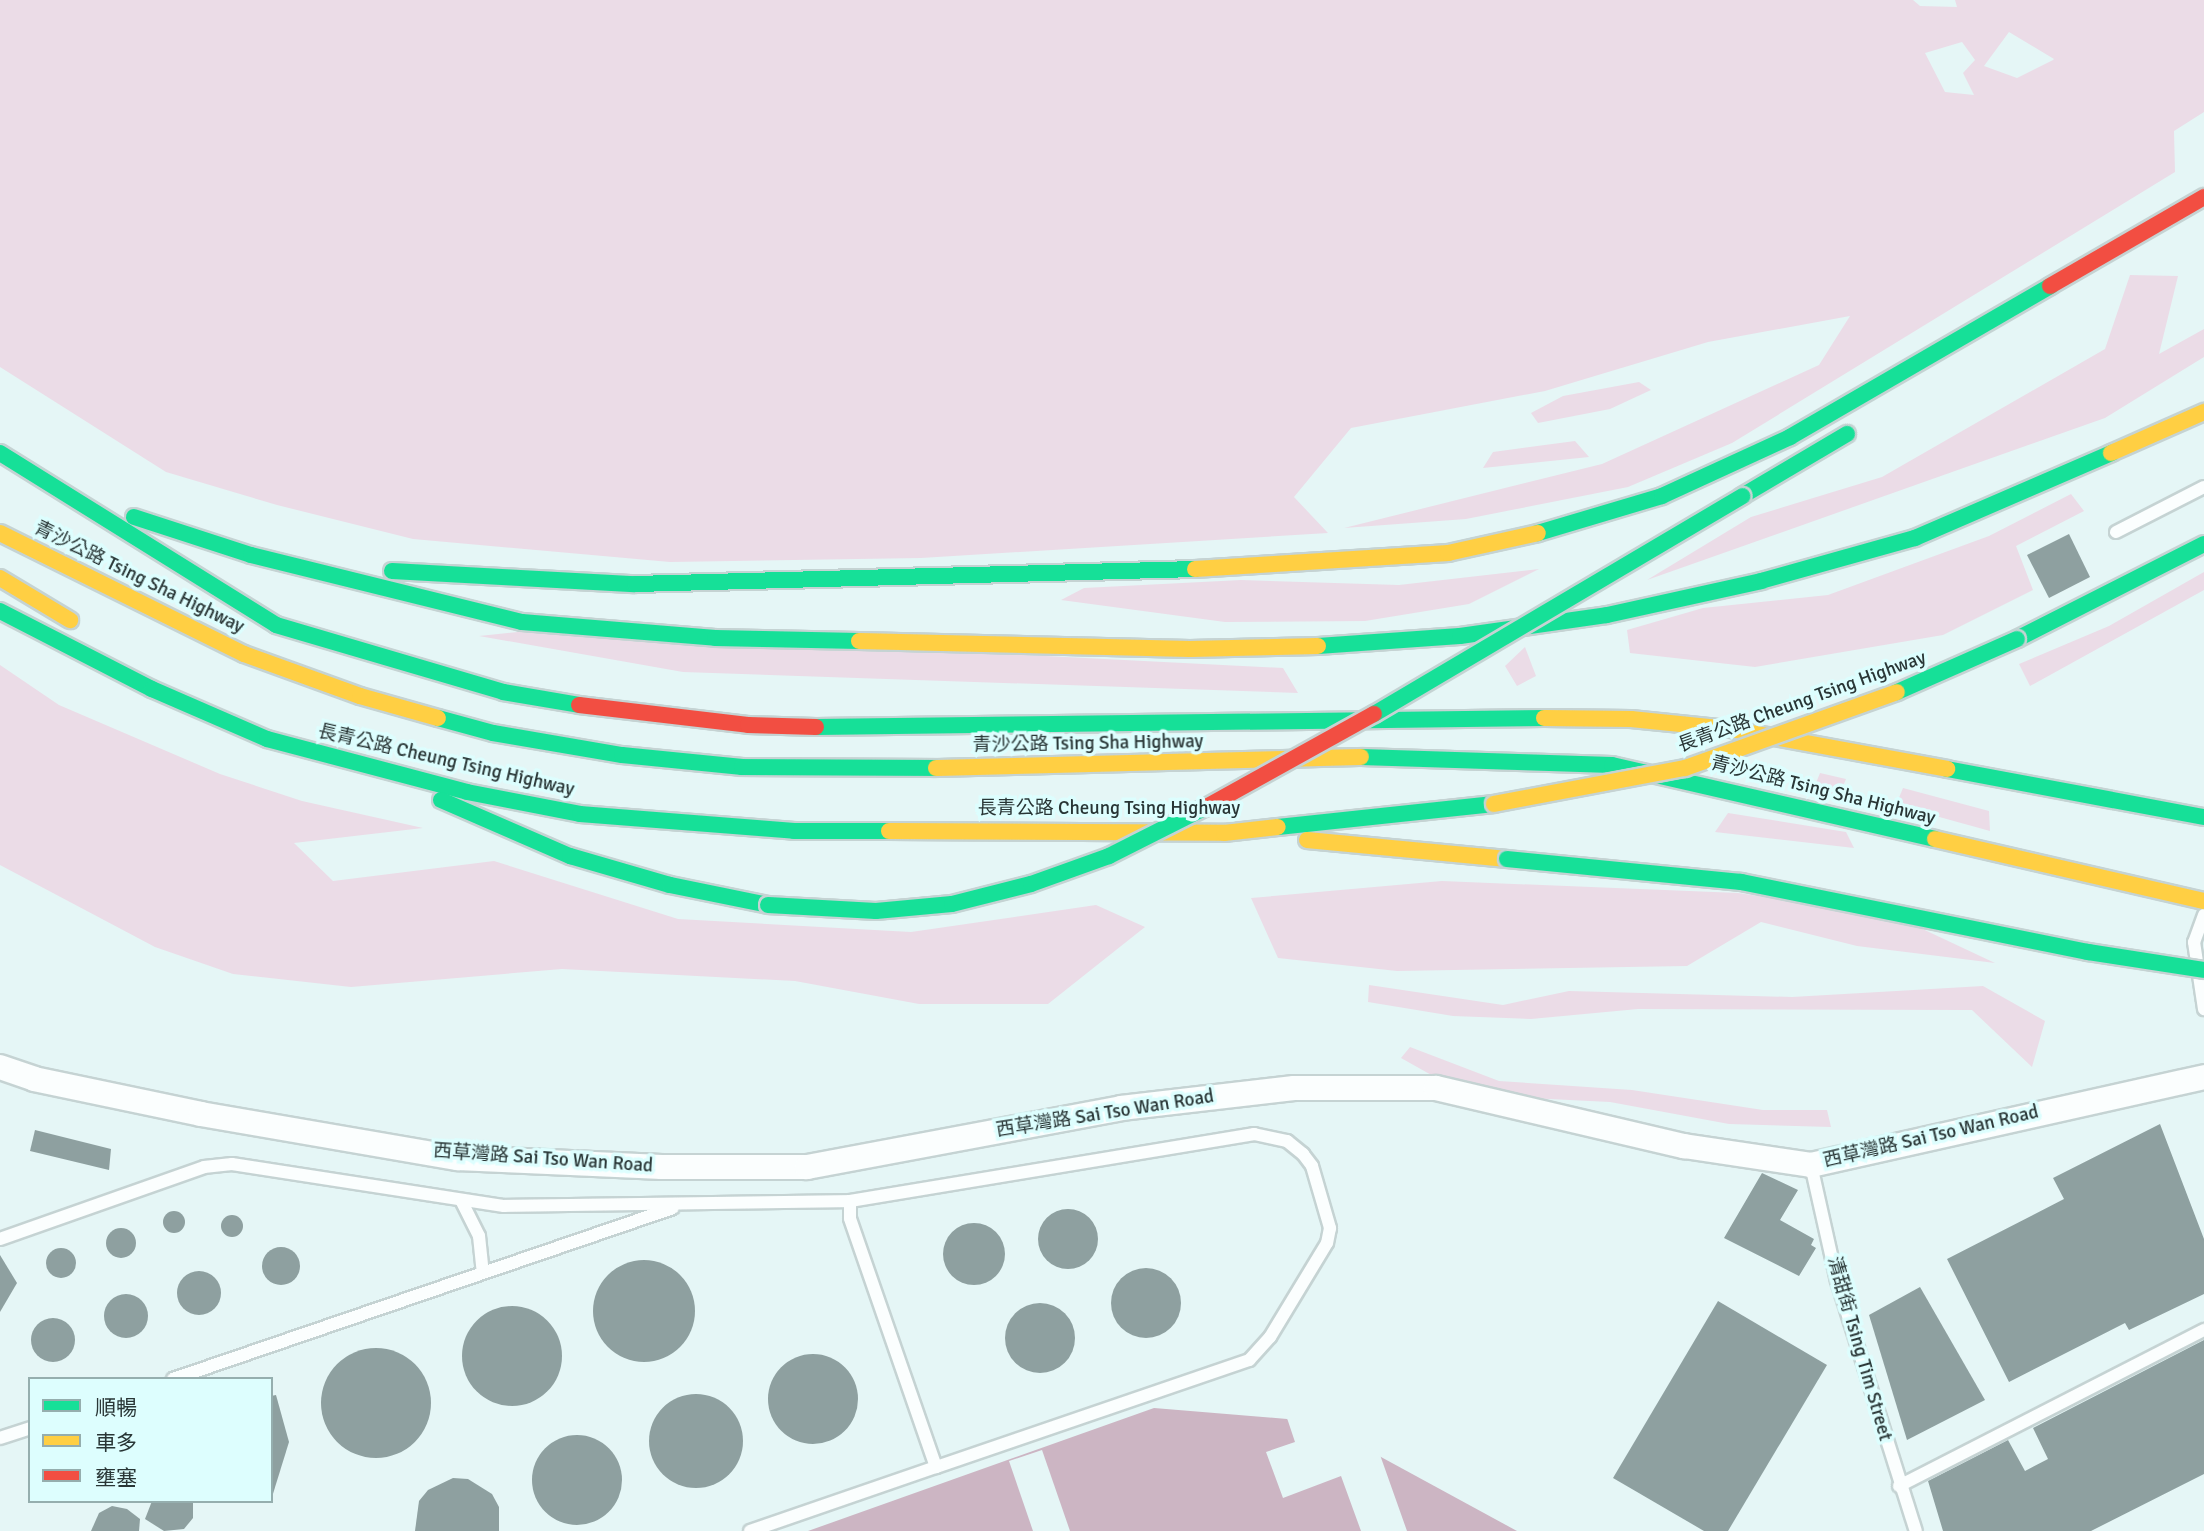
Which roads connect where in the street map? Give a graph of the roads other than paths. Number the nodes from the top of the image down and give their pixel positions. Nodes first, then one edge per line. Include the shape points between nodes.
1 (2204, 197) edge
2 (2204, 412) edge
3 (1861, 426) dead end
4 (0, 453) edge
5 (2204, 487) edge
6 (71, 497) junction
7 (2116, 531) dead end
8 (0, 533) edge
9 (2204, 544) edge
10 (285, 564) junction
11 (0, 578) edge
12 (0, 611) edge
13 (88, 630) dead end
14 (139, 663) dead end
15 (208, 716) junction
16 (404, 777) junction
17 (2204, 817) edge
18 (1224, 833) junction
19 (2204, 901) edge
20 (2204, 915) edge
21 (2204, 970) edge
22 (2204, 1009) edge
23 (0, 1067) edge
24 (2204, 1077) edge
25 (1811, 1165) junction
26 (461, 1200) junction
27 (850, 1201) junction
28 (687, 1203) junction
29 (0, 1239) edge
30 (484, 1272) junction
31 (2204, 1330) edge
32 (179, 1377) edge
33 (28, 1429) edge
34 (0, 1438) edge
35 (936, 1467) junction
36 (1899, 1486) junction
37 (750, 1531) edge
38 (1916, 1531) edge

1 - 10 highway via 1790,437 1662,496 1555,529 1448,553 1230,569 635,584
2 - 10 highway via 1915,538 1761,581 1607,615 1460,636 1190,649 715,638 523,622
3 - 16 highway, bridge via 1199,813 1070,871 952,904 876,911 805,909 670,885 569,856 475,818
4 - 6 highway
5 - 7 lane
6 - 10 highway
6 - 17 highway, 青沙公路 Tsing Sha Highway via 276,625 503,692 628,713 748,725 855,728 1501,717 1631,719 1730,729
8 - 19 highway, 青沙公路 Tsing Sha Highway via 244,654 360,696 493,733 622,755 742,767 855,770 1402,756 1612,765
9 - 18 highway, 長青公路 Cheung Tsing Highway, bridge via 2017,639 1875,702 1685,768 1494,804
11 - 13 highway
12 - 15 highway, 長青公路 Cheung Tsing Highway
14 - 15 highway
15 - 16 highway, 長青公路 Cheung Tsing Highway via 267,739
16 - 18 highway, 長青公路 Cheung Tsing Highway, bridge via 580,814 709,827
18 - 21 highway, bridge via 1615,866 1741,882 2088,952
20 - 22 lane via 2194,942
23 - 25 street, 西草灣路 Sai Tso Wan Road via 34,1079 201,1114 457,1157 662,1167 807,1167 1121,1108 1294,1087 1436,1088 1684,1146
24 - 25 street, 西草灣路 Sai Tso Wan Road
25 - 36 lane, 清甜街 Tsing Tim Street via 1837,1281
26 - 28 lane via 503,1206
26 - 29 lane via 232,1164 204,1167
26 - 30 lane via 479,1236
27 - 28 lane
27 - 35 lane via 850,1218
27 - 35 lane via 1254,1134 1287,1140 1312,1166 1330,1228 1327,1243 1270,1336 1249,1360
28 - 30 lane
30 - 32 lane
31 - 36 lane
33 - 34 lane
35 - 37 lane
36 - 38 lane, 清甜街 Tsing Tim Street

